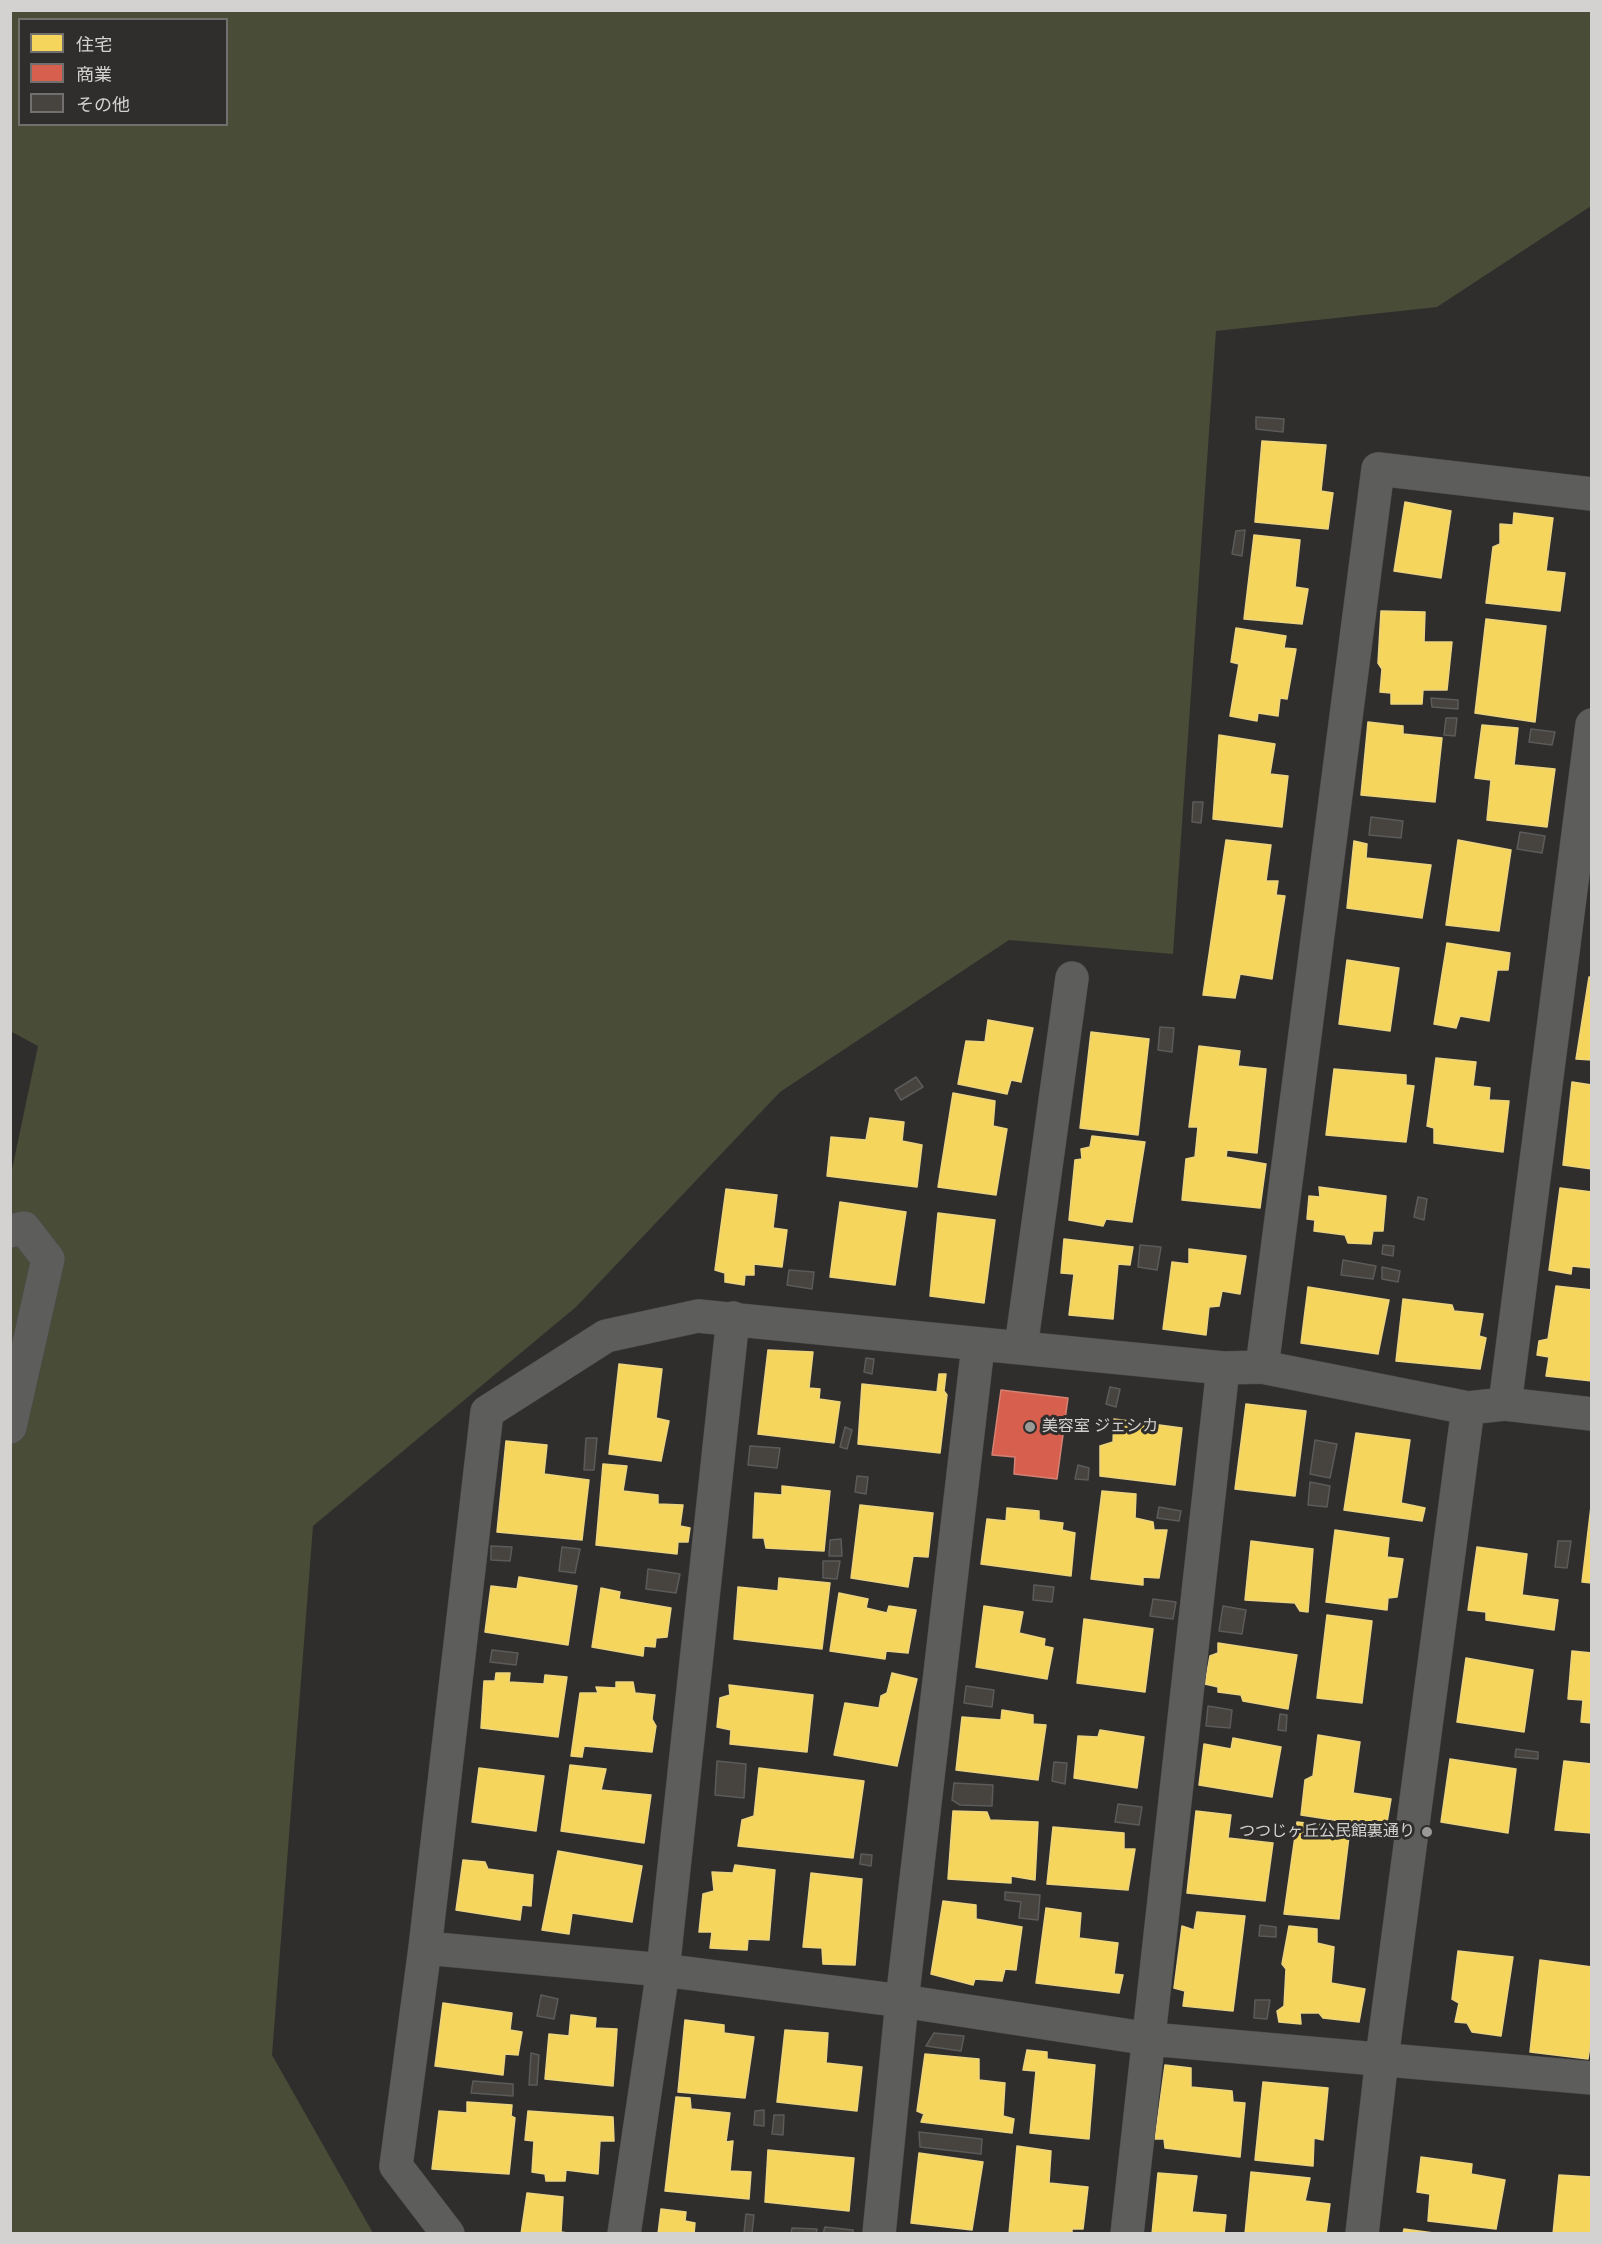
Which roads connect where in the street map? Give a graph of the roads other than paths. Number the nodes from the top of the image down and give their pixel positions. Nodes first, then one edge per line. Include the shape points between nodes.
1 (1592, 494) edge
2 (1592, 725) edge
3 (1072, 978) dead end
4 (10, 1231) edge
5 (733, 1318) junction
6 (978, 1346) junction
7 (1021, 1347) junction
8 (1262, 1366) junction
9 (1223, 1368) junction
10 (1505, 1404) junction
11 (1468, 1408) junction
12 (1592, 1414) edge
13 (10, 1427) edge
14 (425, 1948) junction
15 (663, 1970) junction
16 (902, 2001) junction
17 (1150, 2039) junction
18 (1382, 2058) junction
19 (1592, 2078) edge
20 (448, 2234) edge
21 (624, 2234) edge
22 (879, 2234) edge
23 (1126, 2234) edge
24 (1362, 2234) edge

1 - 8 street via 1378,469
2 - 10 street
3 - 7 street
4 - 13 street via 24,1228 48,1259
5 - 6 street
5 - 14 street via 698,1316 606,1336 487,1412
5 - 15 street
6 - 7 street
6 - 16 street
7 - 9 street
8 - 9 street
8 - 11 street
9 - 17 street
10 - 11 street
10 - 12 street
11 - 18 street
14 - 15 street
14 - 20 street via 396,2166
15 - 16 street
15 - 21 street
16 - 17 street
16 - 22 street
17 - 18 street
17 - 23 street
18 - 19 street
18 - 24 street

